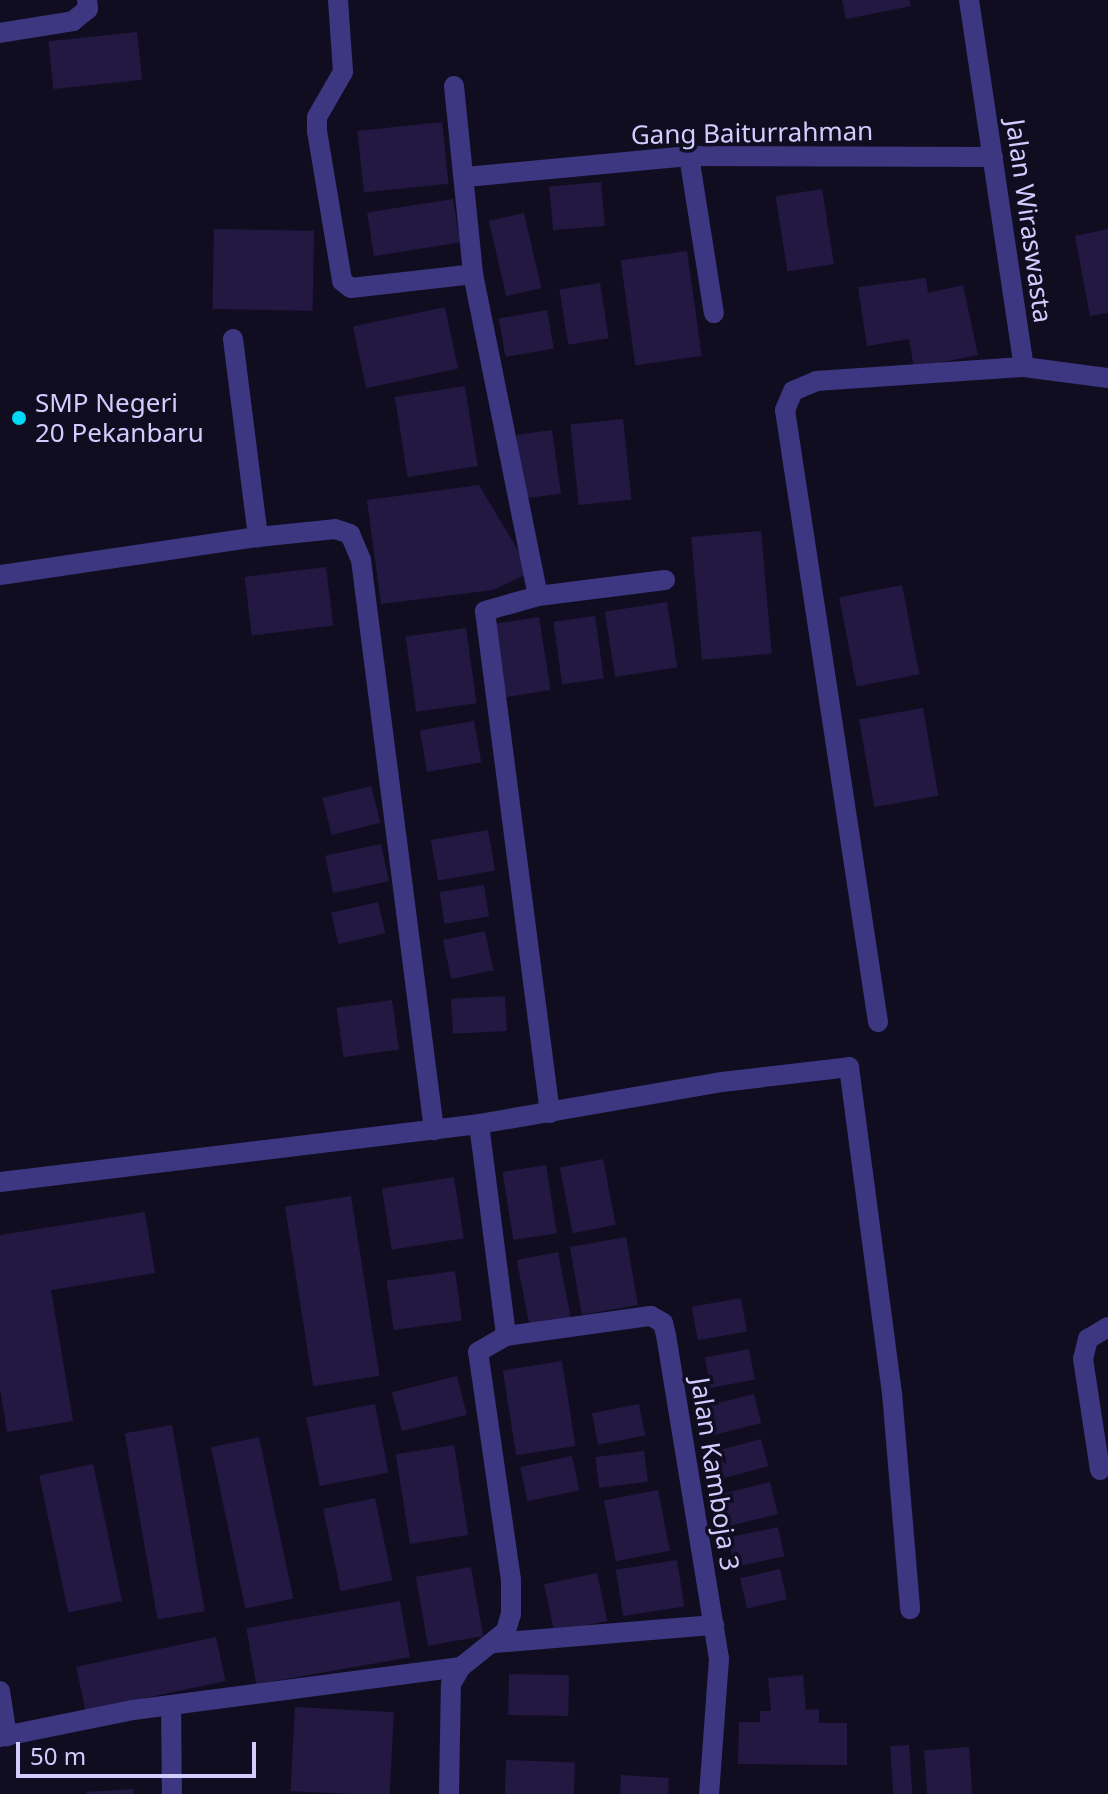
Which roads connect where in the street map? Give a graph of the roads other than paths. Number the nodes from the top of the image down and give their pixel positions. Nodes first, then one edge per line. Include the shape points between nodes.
1 (87, 0) edge
2 (338, 0) edge
3 (969, 0) edge
4 (0, 33) edge
5 (454, 86) dead end
6 (689, 156) junction
7 (993, 157) junction
8 (466, 177) junction
9 (473, 274) junction
10 (714, 313) dead end
11 (233, 339) dead end
12 (1024, 367) junction
13 (1108, 378) edge
14 (258, 537) junction
15 (0, 575) edge
16 (665, 580) dead end
17 (538, 596) junction
18 (878, 1022) dead end
19 (550, 1113) junction
20 (479, 1124) junction
21 (434, 1130) junction
22 (0, 1182) edge
23 (1108, 1327) edge
24 (506, 1336) junction
25 (1100, 1470) dead end
26 (910, 1609) dead end
27 (714, 1625) junction
28 (494, 1643) junction
29 (461, 1667) junction
30 (0, 1691) edge
31 (171, 1705) junction
32 (4, 1737) edge
33 (172, 1794) edge
34 (449, 1794) edge
35 (709, 1794) edge

1 - 4 street via 88,9 73,21
2 - 9 street via 343,72 317,117 317,131 342,281 351,288
3 - 7 street, Jalan Wiraswasta
5 - 8 street
6 - 7 street, Gang Baiturrahman
6 - 8 street, Gang Baiturrahman
6 - 10 street
7 - 12 street, Jalan Wiraswasta
8 - 9 street
9 - 17 street
11 - 14 street
12 - 13 street
12 - 18 street via 816,381 793,391 785,410
14 - 15 street
14 - 21 street via 335,529 358,545
16 - 17 street
17 - 19 street via 492,607 484,621
19 - 20 street
19 - 26 street via 722,1082 849,1067 892,1393
20 - 21 street
20 - 24 street
21 - 22 street
23 - 25 street via 1088,1339 1083,1359
24 - 27 street, Jalan Kamboja 3 via 645,1316 663,1323
24 - 28 street via 478,1352 511,1580 511,1614 506,1631
27 - 28 street
27 - 35 street, Jalan Kamboja 3 via 720,1687
28 - 29 street
29 - 31 street
29 - 34 street via 451,1684 446,1726
30 - 32 street
31 - 32 street
31 - 33 street

